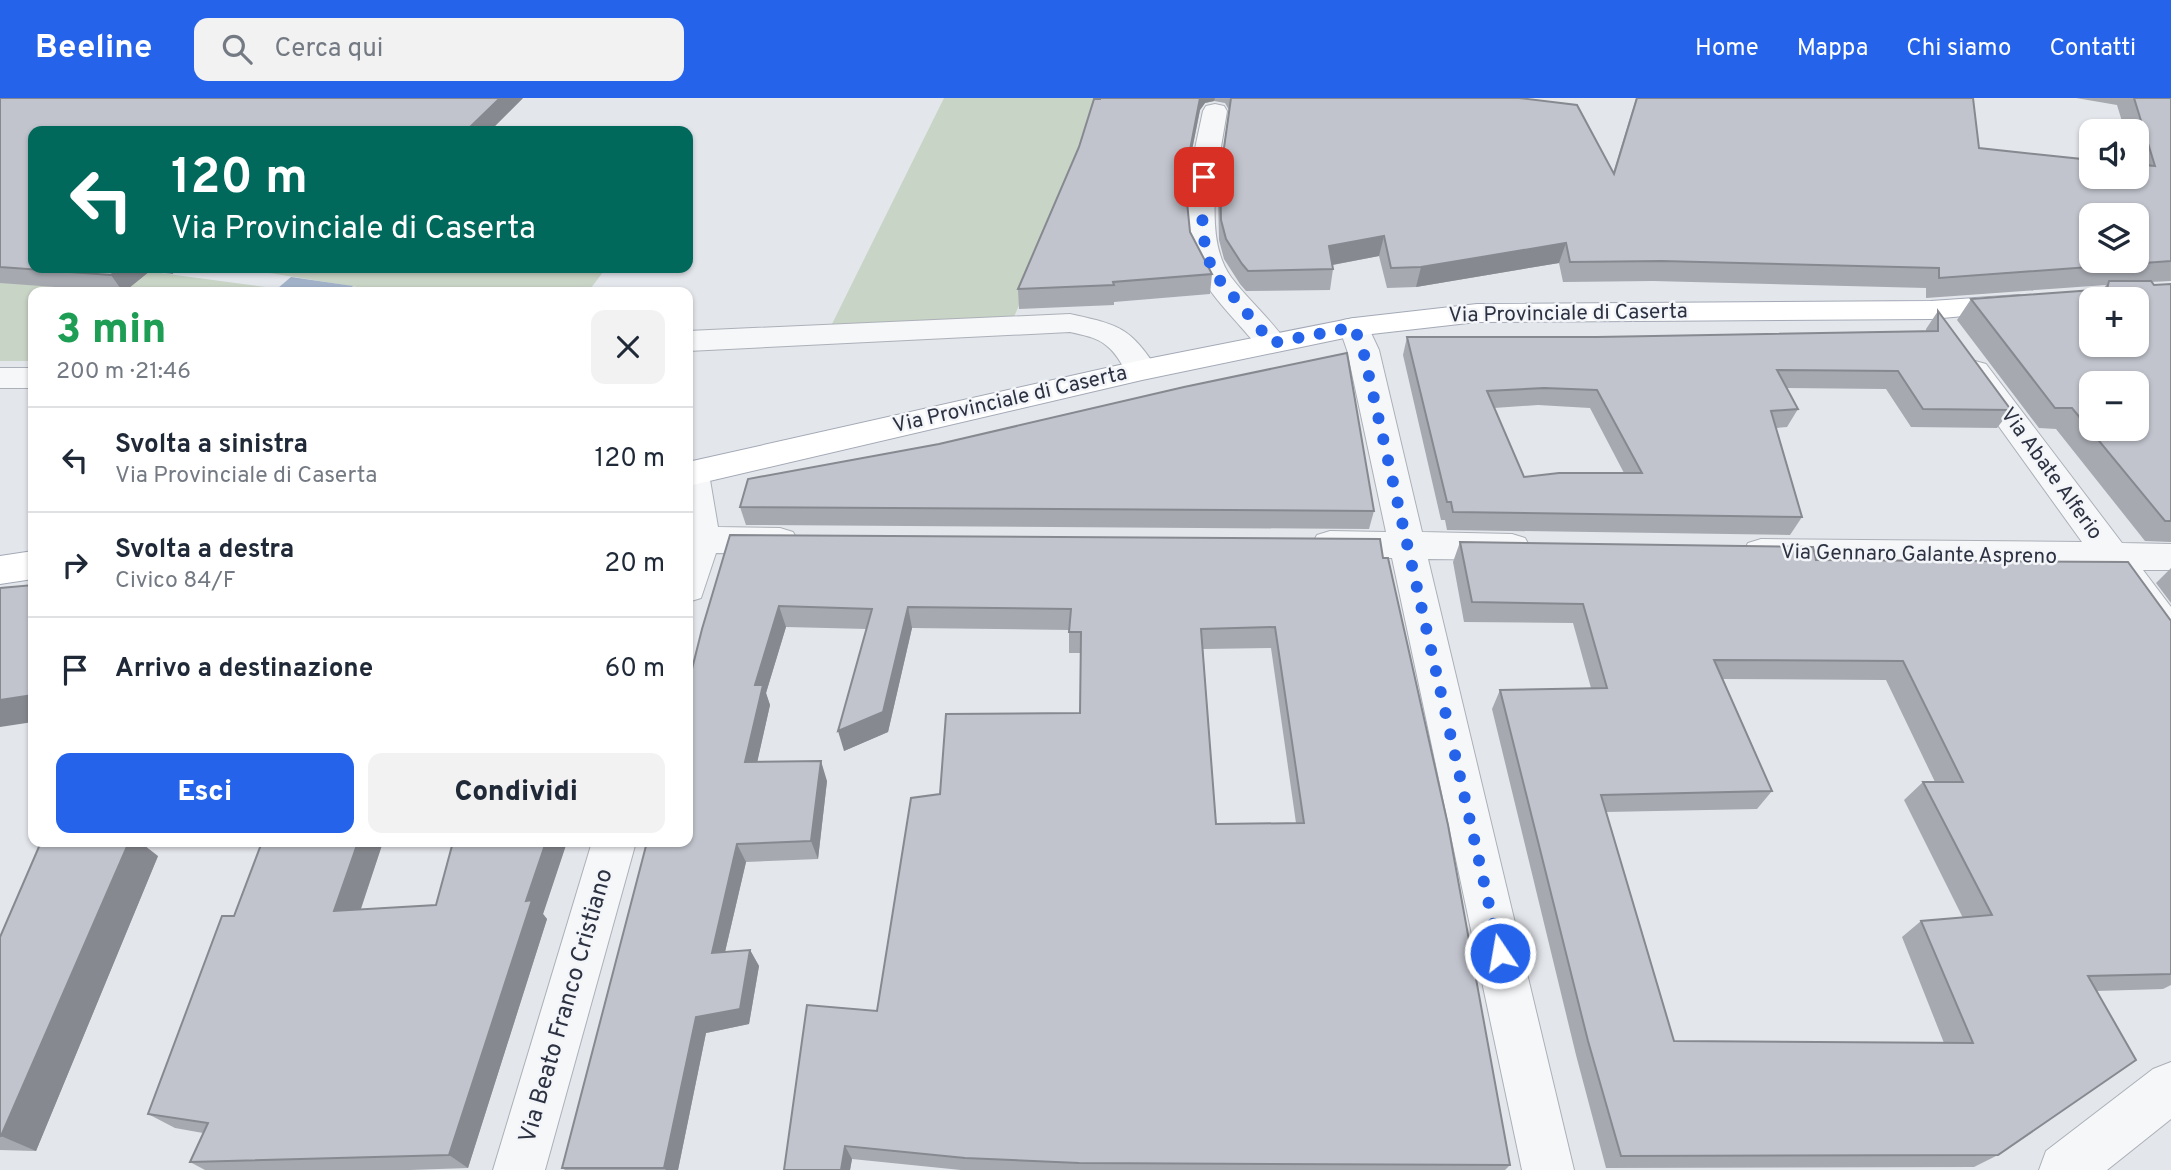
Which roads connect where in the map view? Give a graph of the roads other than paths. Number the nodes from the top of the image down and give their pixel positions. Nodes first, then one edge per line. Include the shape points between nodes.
1 (1215, 111) dead end
2 (2048, 302) edge
3 (1931, 310) junction
4 (1354, 327) junction
5 (693, 341) edge
6 (1272, 343) junction
7 (1142, 370) junction
8 (28, 378) edge
9 (0, 379) edge
10 (693, 473) edge
11 (693, 490) edge
12 (702, 540) junction
13 (812, 541) edge
14 (1294, 544) edge
15 (1409, 545) junction
16 (1547, 548) edge
17 (1727, 551) edge
18 (2171, 557) edge
19 (2113, 558) junction
20 (28, 566) edge
21 (0, 570) edge
22 (693, 572) edge
23 (2171, 636) edge
24 (613, 847) edge
25 (2171, 1087) edge
26 (519, 1170) edge
27 (1548, 1170) edge
28 (2065, 1170) edge

1 - 6 street via 1204,177 1202,232 1212,271
2 - 3 main road, Via Provinciale di Caserta
3 - 4 main road, Via Provinciale di Caserta via 1477,313
3 - 19 street, Via Abate Alferio
4 - 6 main road, Via Provinciale di Caserta
4 - 15 street
5 - 7 street via 1070,323 1123,341
6 - 7 main road, Via Provinciale di Caserta
7 - 10 main road, Via Provinciale di Caserta
8 - 9 street
11 - 12 street
12 - 13 street
12 - 22 street
14 - 15 street
15 - 16 street
15 - 27 street
17 - 19 street, Via Gennaro Galante Aspreno
18 - 19 street, Via Gennaro Galante Aspreno
19 - 23 street, Via Abate Alferio
20 - 21 main road
24 - 26 street, Via Beato Franco Cristiano
25 - 28 street

